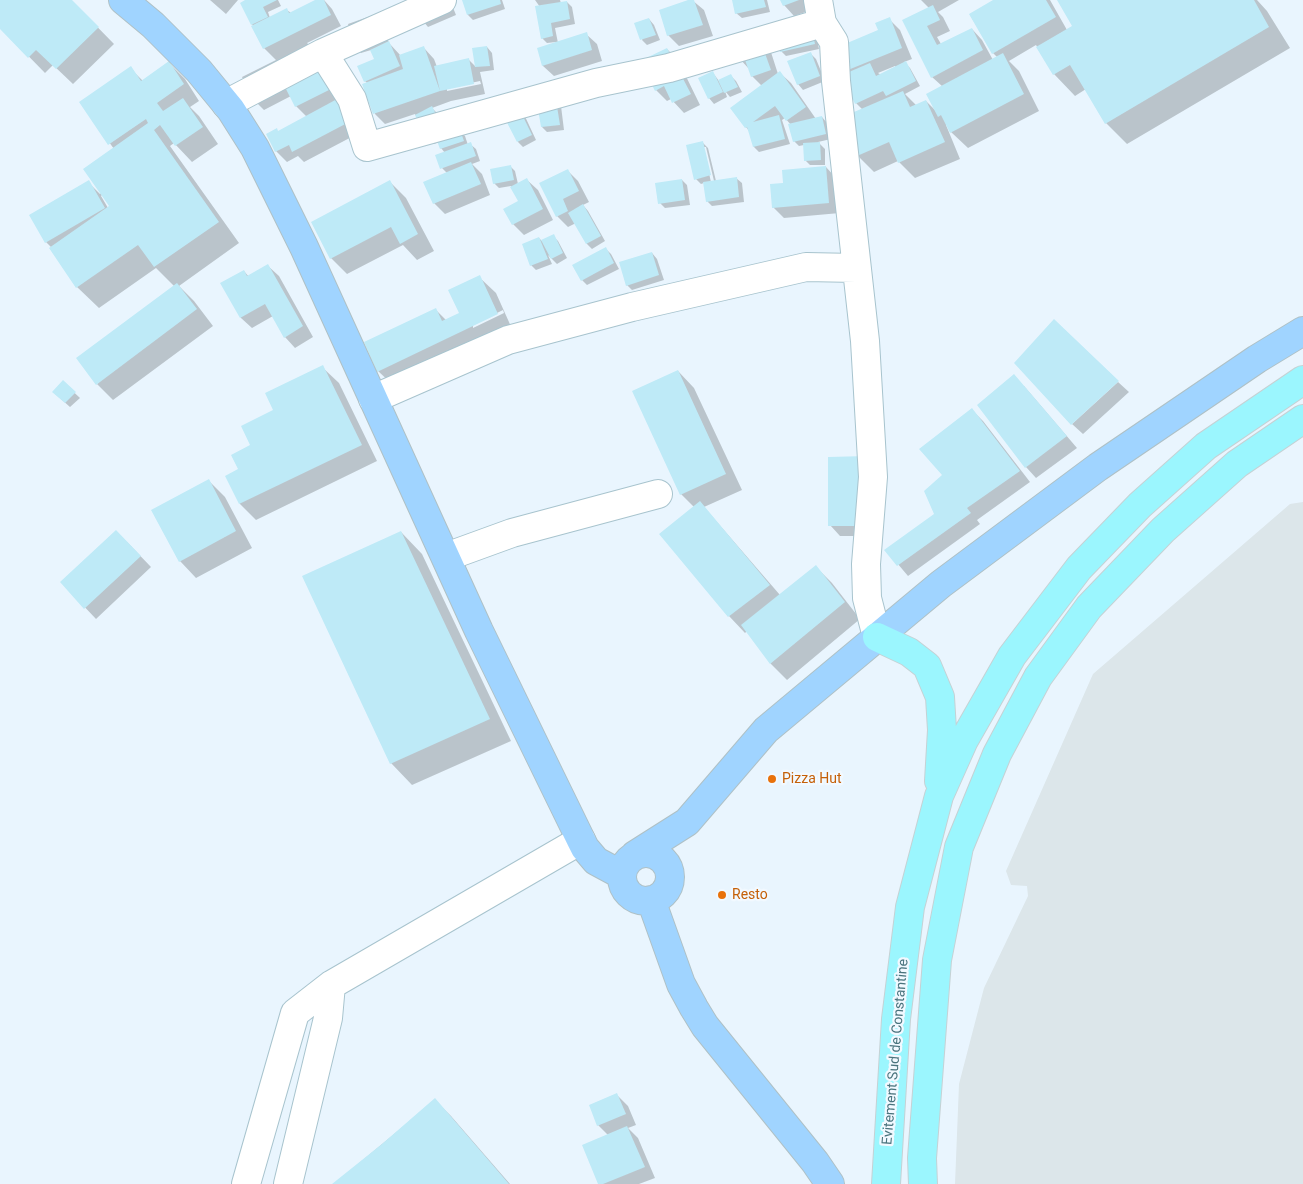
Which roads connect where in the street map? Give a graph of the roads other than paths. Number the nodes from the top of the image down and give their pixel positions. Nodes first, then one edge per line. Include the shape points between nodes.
1 (123, 0) edge
2 (432, 2) edge
3 (820, 11) edge
4 (323, 53) junction
5 (226, 104) junction
6 (856, 268) junction
7 (1303, 332) edge
8 (1303, 380) edge
9 (373, 399) junction
10 (1303, 419) edge
11 (658, 494) dead end
12 (446, 557) junction
13 (877, 637) junction
14 (938, 796) junction
15 (687, 822) junction
16 (581, 840) junction
17 (628, 865) junction
18 (670, 876) junction
19 (651, 900) junction
20 (331, 985) junction
21 (246, 1184) edge
22 (288, 1184) edge
23 (830, 1184) edge
24 (886, 1184) edge
25 (923, 1184) edge

1 - 5 main road via 199,71
2 - 4 street
3 - 4 street via 670,68 596,83 367,147 352,99
3 - 6 street via 834,42
4 - 5 street
5 - 9 main road via 259,156
6 - 9 street via 806,267 517,337
6 - 13 street via 865,341 873,477 866,564 867,598
7 - 13 main road via 1257,359 1098,467 941,584
8 - 14 highway, Evitement Sud de Constantine via 1206,446 1140,505 1079,568 1012,656 964,740
9 - 12 main road
10 - 25 highway via 1238,464 1163,530 1089,607 1038,677 997,754 959,847 937,960
11 - 12 street via 512,533
12 - 16 main road
13 - 14 highway via 909,652 927,666 940,697 942,730
13 - 15 main road via 766,730
14 - 24 highway, Evitement Sud de Constantine via 910,907 896,1019
15 - 17 main road
15 - 18 main road
16 - 17 main road via 596,860
16 - 20 street
17 - 18 main road via 642,853 655,854 666,863
17 - 19 main road via 624,887 632,896
18 - 19 main road via 664,892
19 - 23 main road via 682,984 705,1026
20 - 21 street via 295,1013
20 - 22 street via 328,1018

